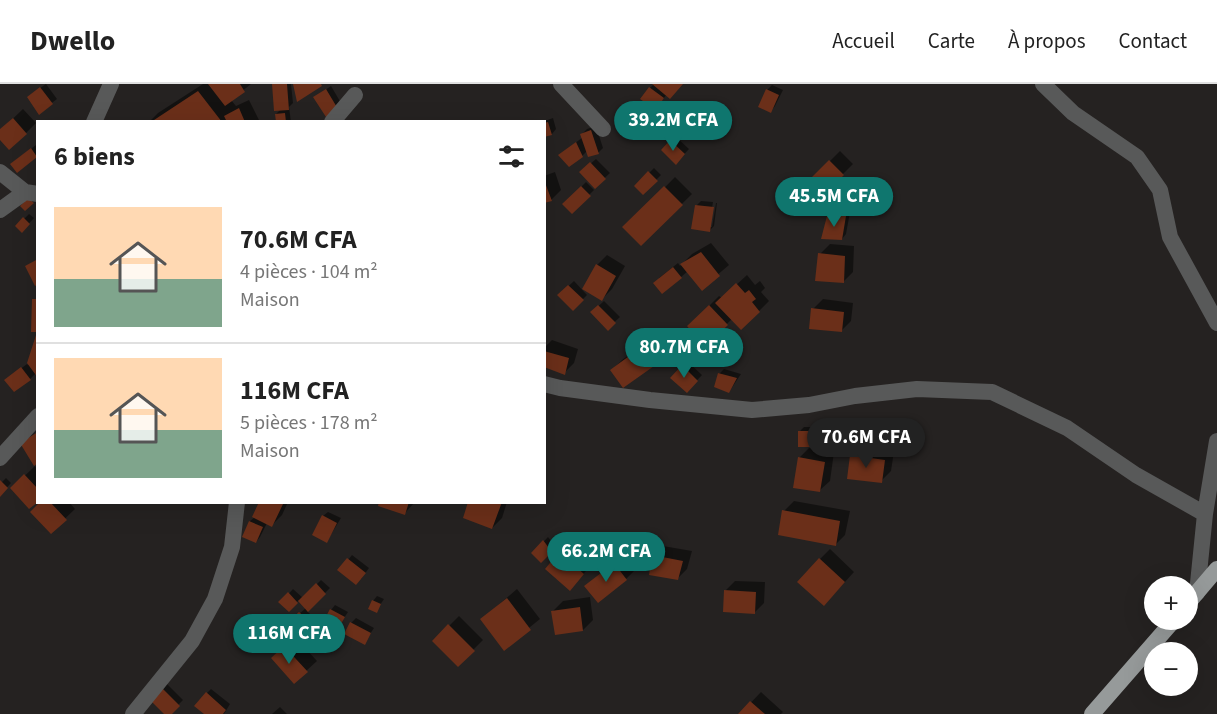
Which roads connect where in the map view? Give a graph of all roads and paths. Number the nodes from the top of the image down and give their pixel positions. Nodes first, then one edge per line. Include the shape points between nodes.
1 (111, 84) edge
2 (561, 84) edge
3 (1043, 84) edge
4 (355, 95) dead end
5 (95, 120) edge
6 (334, 120) edge
7 (603, 129) dead end
8 (0, 172) edge
9 (32, 193) edge
10 (0, 210) edge
11 (1217, 323) edge
12 (546, 384) edge
13 (36, 418) edge
14 (1217, 441) edge
15 (0, 458) edge
16 (237, 504) edge
17 (1205, 514) junction
18 (1217, 569) edge
19 (1195, 576) edge
20 (1198, 591) edge
21 (1165, 630) edge
22 (133, 714) edge
23 (1092, 714) edge

1 - 5 street
2 - 7 street
3 - 11 street via 1073,113 1137,157 1160,190 1170,237
4 - 6 street
8 - 9 street
9 - 10 street
12 - 17 street via 753,410 917,389 992,392 1067,428 1136,475
13 - 15 street
14 - 17 street
16 - 22 street via 232,547 215,599 192,640
17 - 19 street
18 - 20 highway
21 - 23 highway

